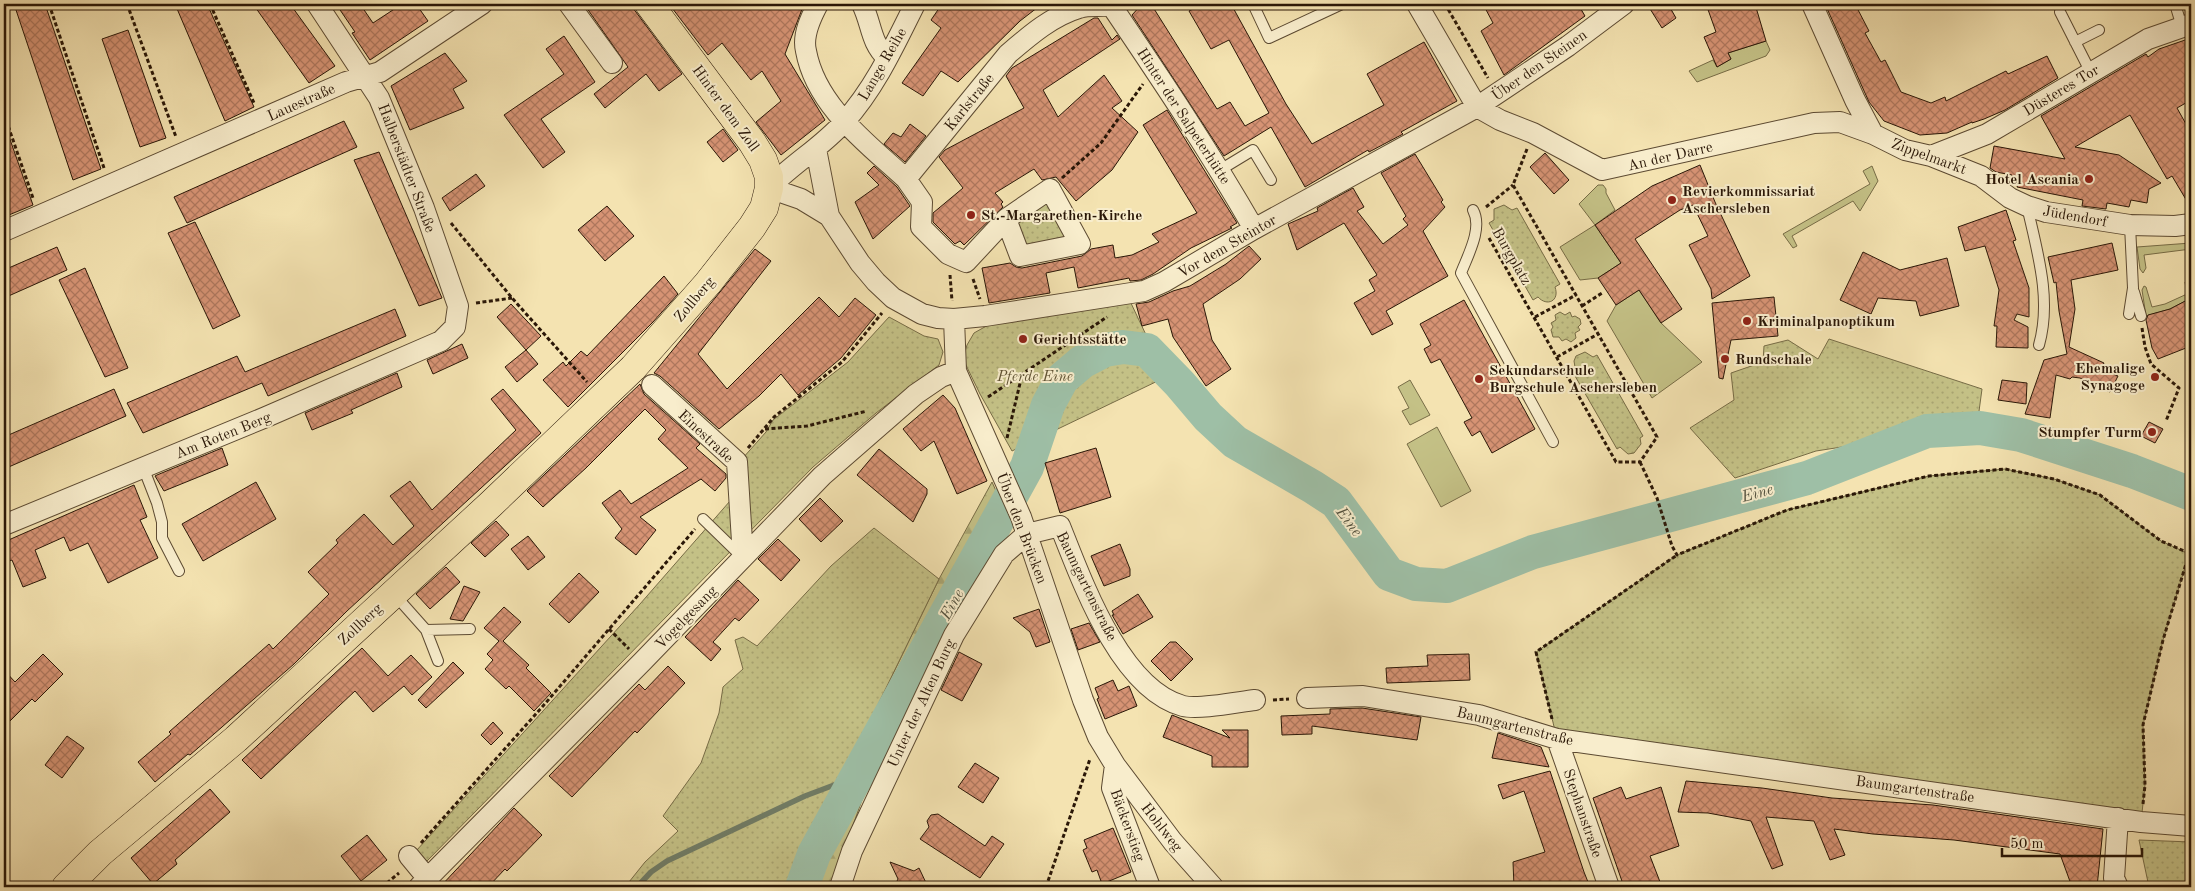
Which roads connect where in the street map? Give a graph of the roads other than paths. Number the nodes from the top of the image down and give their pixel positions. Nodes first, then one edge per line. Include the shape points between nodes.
1 (317, 4) edge
2 (482, 4) edge
3 (569, 4) edge
4 (649, 4) edge
5 (818, 4) edge
6 (862, 4) edge
7 (915, 4) edge
8 (1089, 4) edge
9 (1253, 4) edge
10 (1342, 4) edge
11 (1417, 4) edge
12 (1624, 4) edge
13 (1812, 4) edge
14 (2175, 4) edge
15 (1112, 5) edge
16 (2060, 12) dead end
17 (2186, 25) edge
18 (2099, 30) dead end
19 (2075, 42) junction
20 (887, 58) junction
21 (612, 62) dead end
22 (2091, 73) junction
23 (366, 76) junction
24 (1477, 107) junction
25 (845, 121) junction
26 (1873, 134) junction
27 (816, 149) junction
28 (1931, 156) junction
29 (1220, 170) junction
30 (906, 179) junction
31 (1271, 180) dead end
32 (769, 188) junction
33 (2027, 206) junction
34 (1473, 210) dead end
35 (830, 216) junction
36 (1006, 219) junction
37 (2183, 225) edge
38 (2130, 226) junction
39 (1254, 229) junction
40 (4, 231) edge
41 (2133, 288) junction
42 (2129, 314) dead end
43 (2140, 316) road end
44 (954, 319) junction
45 (441, 341) joint
46 (2039, 345) dead end
47 (956, 371) junction
48 (652, 385) dead end
49 (1553, 442) dead end
50 (144, 467) junction
51 (703, 519) road end
52 (1024, 525) junction
53 (4, 526) edge
54 (743, 557) junction
55 (179, 571) dead end
56 (393, 594) junction
57 (470, 629) dead end
58 (426, 630) junction
59 (438, 661) dead end
60 (1308, 698) road end
61 (1255, 700) road end
62 (1557, 739) junction
63 (1115, 765) junction
64 (2118, 818) junction
65 (2191, 826) edge
66 (409, 856) road end
67 (424, 883) edge
68 (66, 887) edge
69 (840, 887) edge
70 (1150, 887) edge
71 (1213, 887) edge
72 (1609, 887) edge
73 (2118, 887) edge

1 - 23 street, Halberstädter Straße
2 - 23 street, Lauestraße via 380,72
3 - 21 street
4 - 32 main road, Hinter dem Zoll via 752,142 766,168
5 - 25 street via 807,27 805,50 820,91
6 - 20 street via 877,49
7 - 20 street, Lange Reihe
8 - 15 street, Karlstraße
8 - 30 street, Karlstraße via 1038,29 1008,54
9 - 10 lane via 1270,38
11 - 24 street
12 - 24 street, Über den Steinen
13 - 26 street, Zippelmarkt
14 - 17 lane
15 - 29 street, Hinter der Salpeterhütte
16 - 19 lane
17 - 22 street, Düsteres Tor via 2148,39
18 - 19 lane
19 - 22 lane
20 - 25 street, Lange Reihe
22 - 28 street, Düsteres Tor via 1987,134
23 - 40 street, Lauestraße
23 - 45 street, Halberstädter Straße via 379,98 424,208 458,306 455,327
24 - 26 street, An der Darre via 1602,170 1814,122 1840,122
24 - 39 street, Vor dem Steintor
25 - 27 street, Lange Reihe
25 - 30 street
26 - 28 street, Zippelmarkt via 1905,150
27 - 32 street, Lange Reihe
27 - 35 street
28 - 33 street, Zippelmarkt via 1981,176 2010,198
29 - 31 lane via 1253,150
29 - 39 street, Hinter der Salpeterhütte
30 - 36 street via 922,202 922,227 948,254 966,262
32 - 35 street via 802,199
32 - 56 main road, Zollberg via 764,208 741,242 675,322 602,399
33 - 38 street, Jüdendorf
33 - 46 lane, Jüdendorf via 2043,279
34 - 49 lane via 1476,229 1461,273
35 - 44 street via 860,263 893,298 922,314
36 - 36 street via 1050,189 1080,244 1020,256
37 - 38 street, Jüdendorf
38 - 41 lane
39 - 44 street, Vor dem Steintor via 1144,291
41 - 42 lane
41 - 43 lane
44 - 47 street, Über den Brücken
45 - 50 street, Am Roten Berg
47 - 52 street, Über den Brücken
47 - 54 street, Vogelgesang via 922,390 882,422 822,476
48 - 54 street, Einestraße via 737,462
50 - 53 street, Am Roten Berg
50 - 55 lane via 162,522 162,538
51 - 54 lane
52 - 61 street, Baumgartenstraße via 1060,526 1095,609 1116,647 1139,677 1164,698 1185,706
52 - 63 street, Über den Brücken via 1083,700 1098,737
52 - 69 street, Unter der Alten Burg via 954,635 852,851
54 - 67 street, Vogelgesang
56 - 58 lane
56 - 68 main road, Zollberg via 236,739 80,871
57 - 58 lane
58 - 59 lane
60 - 62 street, Baumgartenstraße via 1363,696 1479,715
62 - 64 street, Baumgartenstraße
62 - 72 street, Stephanstraße
63 - 70 street, Bäckerstieg via 1112,788
63 - 71 street, Hohlweg via 1173,842
64 - 65 street, Baumgartenstraße
64 - 73 street via 2114,878
66 - 67 street, Vogelgesang

